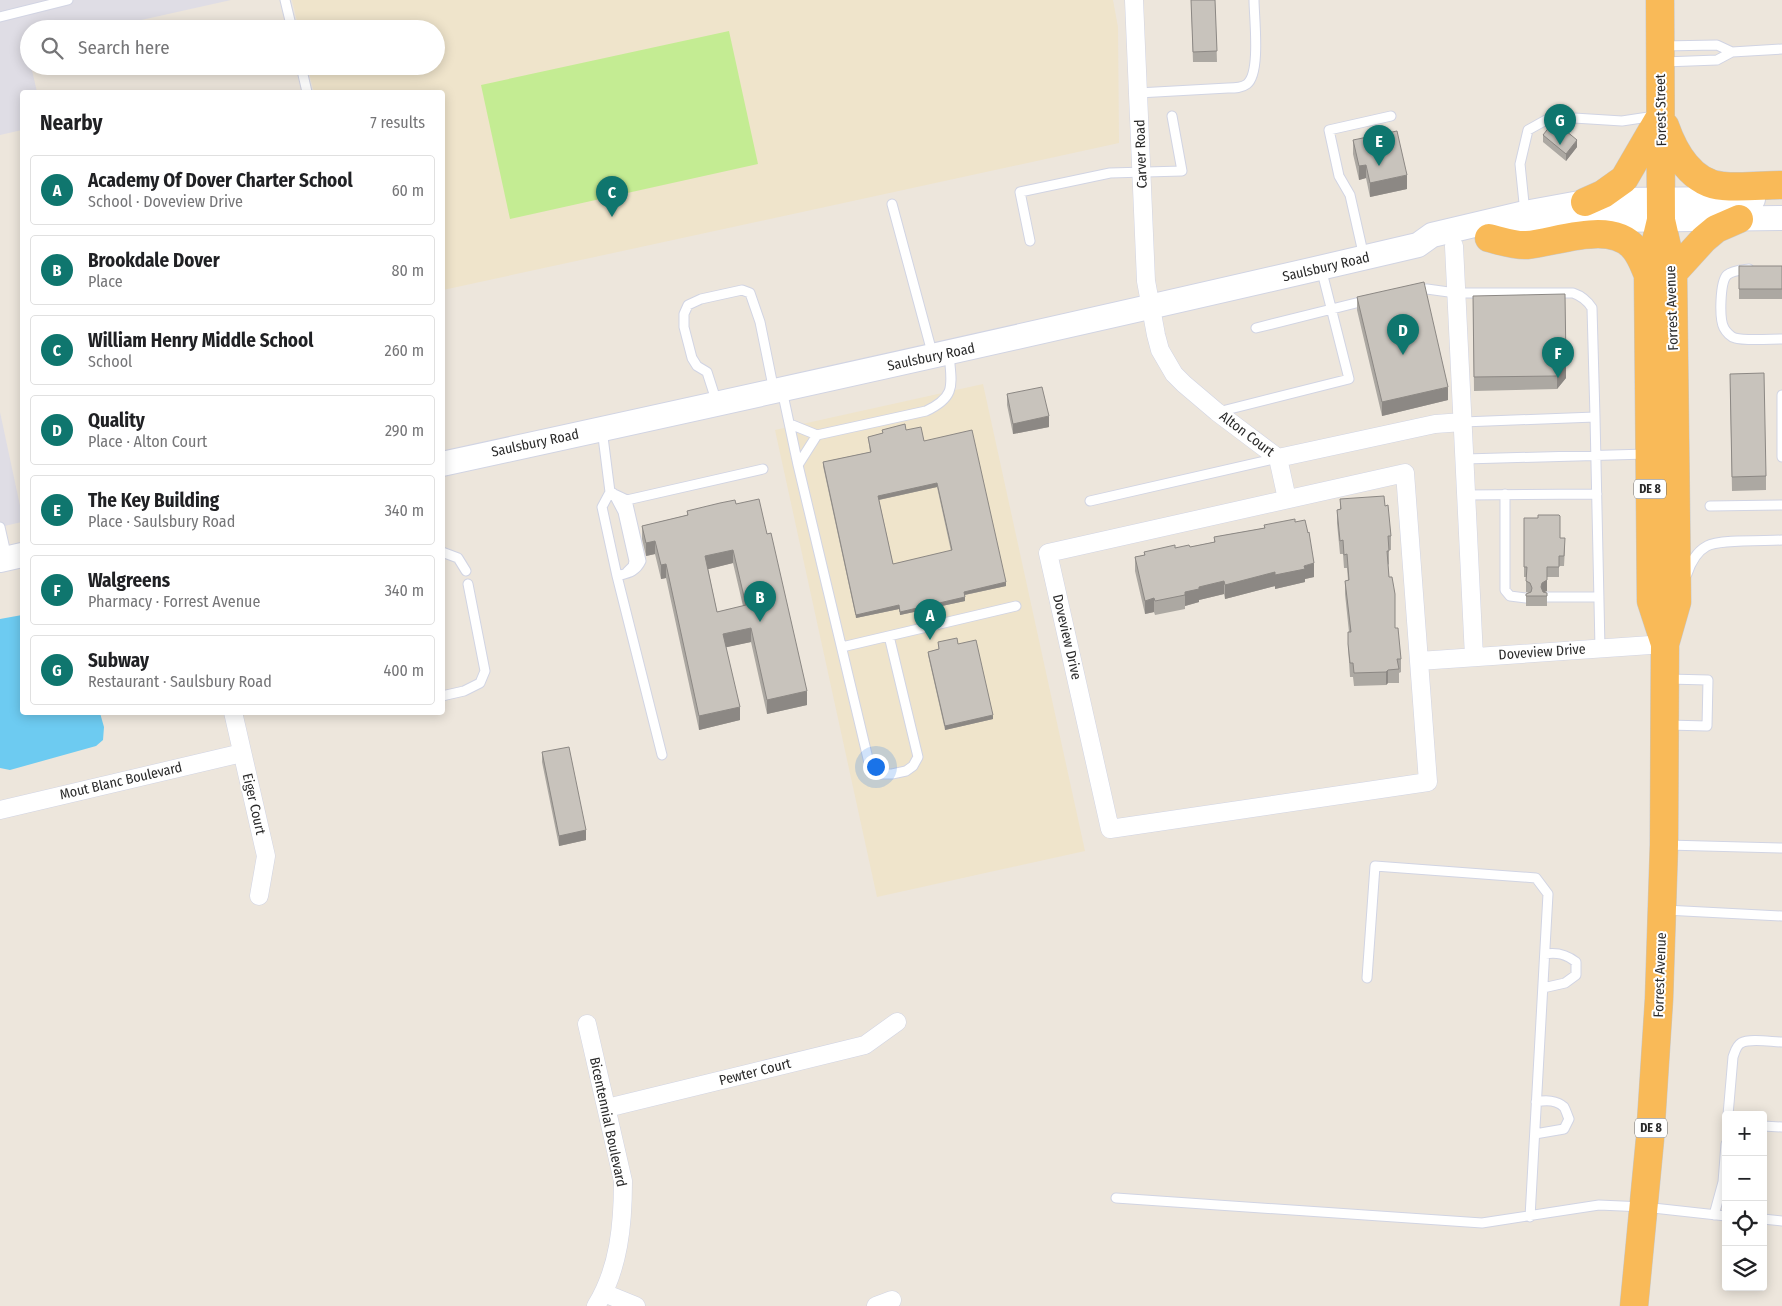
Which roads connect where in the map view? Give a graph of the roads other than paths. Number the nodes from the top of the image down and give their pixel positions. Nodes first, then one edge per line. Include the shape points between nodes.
1 (68, 0) edge
2 (286, 0) edge
3 (1134, 0) edge
4 (1254, 0) edge
5 (1660, 0) edge
6 (43, 3) edge
7 (0, 17) edge
8 (290, 20) edge
9 (1782, 49) edge
10 (1732, 52) junction
11 (1661, 54) junction
12 (303, 75) edge
13 (307, 90) edge
14 (1138, 93) junction
15 (1661, 115) junction
16 (1172, 116) dead end
17 (1391, 116) dead end
18 (1141, 172) junction
19 (1782, 185) edge
20 (1782, 199) edge
21 (1584, 202) junction
22 (892, 204) dead end
23 (1661, 210) junction
24 (1525, 213) junction
25 (1782, 218) edge
26 (1739, 219) junction
27 (1490, 238) junction
28 (1030, 241) dead end
29 (1418, 245) junction
30 (1454, 246) junction
31 (1364, 258) junction
32 (1321, 268) junction
33 (1760, 269) edge
34 (1661, 274) junction
35 (1403, 292) edge
36 (1456, 293) junction
37 (1376, 298) edge
38 (1150, 307) junction
39 (1331, 309) junction
40 (1256, 328) dead end
41 (1782, 339) edge
42 (941, 355) junction
43 (778, 390) junction
44 (1782, 394) edge
45 (717, 404) junction
46 (1217, 412) junction
47 (1595, 417) junction
48 (1463, 422) junction
49 (790, 424) junction
50 (602, 429) junction
51 (817, 435) junction
52 (1650, 454) junction
53 (1596, 455) junction
54 (1782, 457) edge
55 (1278, 458) junction
56 (1464, 459) junction
57 (445, 463) edge
58 (798, 465) junction
59 (763, 468) dead end
60 (611, 492) junction
61 (1504, 494) junction
62 (1597, 494) junction
63 (1466, 495) junction
64 (1287, 499) junction
65 (628, 500) junction
66 (1090, 501) dead end
67 (1782, 505) edge
68 (1710, 506) dead end
69 (0, 527) edge
70 (1782, 540) edge
71 (445, 553) edge
72 (10, 558) edge
73 (466, 571) dead end
74 (621, 574) junction
75 (468, 584) dead end
76 (1547, 597) edge
77 (1599, 597) junction
78 (1526, 598) edge
79 (1677, 602) junction
80 (1016, 606) dead end
81 (889, 636) junction
82 (1665, 644) junction
83 (842, 647) junction
84 (1600, 648) junction
85 (1474, 657) junction
86 (1418, 660) junction
87 (1665, 679) junction
88 (445, 695) edge
89 (234, 715) edge
90 (1665, 725) junction
91 (242, 753) junction
92 (662, 754) dead end
93 (0, 810) edge
94 (1664, 845) junction
95 (1782, 848) edge
96 (259, 896) dead end
97 (1662, 910) junction
98 (1782, 916) edge
99 (1545, 954) junction
100 (1367, 978) dead end
101 (1543, 988) junction
102 (897, 1022) dead end
103 (587, 1024) dead end
104 (1782, 1042) edge
105 (1536, 1102) junction
106 (607, 1108) junction
107 (1728, 1111) edge
108 (1767, 1126) edge
109 (1782, 1127) edge
110 (1535, 1134) junction
111 (1725, 1156) edge
112 (1116, 1198) dead end
113 (1644, 1207) junction
114 (1714, 1214) junction
115 (1722, 1215) edge
116 (1530, 1217) junction
117 (1767, 1220) edge
118 (1782, 1221) edge
119 (600, 1299) edge
120 (636, 1306) edge
121 (1634, 1306) edge

1 - 6 lane
2 - 8 lane
3 - 14 street, Carver Road
4 - 14 lane via 1255,65 1248,83 1240,87
5 - 11 highway, Forest Street / DE 8
6 - 7 lane
9 - 10 lane
10 - 11 lane via 1717,45
10 - 11 lane via 1718,60
11 - 15 highway, Forest Street / DE 8
12 - 13 lane
14 - 18 street, Carver Road
15 - 19 highway via 1669,138 1692,174 1722,186
15 - 21 highway via 1624,179 1603,194
15 - 23 highway, Forest Street / DE 8
15 - 24 lane via 1622,121 1546,120 1528,130 1520,164
16 - 18 lane via 1182,171
17 - 31 lane via 1329,130 1339,176 1350,195
18 - 28 lane via 1110,173 1020,192
18 - 38 street, Carver Road
20 - 23 main road
21 - 23 main road, Saulsbury Road via 1609,200
21 - 24 main road, Saulsbury Road
22 - 42 lane
23 - 26 main road
23 - 27 main road, Saulsbury Road via 1632,219 1585,221
23 - 34 highway, Forrest Avenue / DE 8
24 - 29 main road, Saulsbury Road via 1432,235
25 - 26 main road
26 - 34 highway via 1716,229
27 - 30 main road, Saulsbury Road
27 - 34 highway via 1525,246 1594,234 1618,236
29 - 30 main road, Saulsbury Road via 1434,250
29 - 31 main road, Saulsbury Road
30 - 36 street
31 - 32 main road, Saulsbury Road
32 - 38 main road, Saulsbury Road
32 - 39 lane
33 - 41 lane via 1735,271 1724,281 1724,328 1739,338
34 - 52 highway, Forrest Avenue / DE 8
34 - 79 highway, Forrest Avenue / DE 8
35 - 36 lane via 1427,289
36 - 47 lane via 1573,293 1588,301 1592,308
36 - 48 street
37 - 39 lane
38 - 42 main road, Saulsbury Road
38 - 46 street, Alton Court via 1166,363 1184,384
39 - 40 lane
39 - 46 lane via 1349,378
42 - 43 main road, Saulsbury Road
42 - 51 lane via 952,388 936,406
43 - 45 main road, Saulsbury Road
43 - 45 lane via 750,293 742,290 701,299 688,305 684,327 692,358 707,372
43 - 49 lane
44 - 54 lane
45 - 50 main road, Saulsbury Road
46 - 55 street, Alton Court
47 - 48 lane
47 - 53 lane
48 - 55 street, Alton Court via 1435,424
48 - 56 street
49 - 51 lane
49 - 58 lane
50 - 57 main road, Saulsbury Road
50 - 60 lane
51 - 58 lane
52 - 53 lane
52 - 82 highway, Forrest Avenue / DE 8 via 1651,601
53 - 56 lane
53 - 62 lane
55 - 64 street
55 - 66 lane
56 - 63 street
58 - 83 lane
59 - 65 lane
60 - 65 lane
60 - 74 lane via 602,507
60 - 74 lane via 623,512 634,561 631,570
61 - 62 lane
61 - 63 lane
61 - 78 lane via 1505,590 1510,596
62 - 77 lane
63 - 85 street
64 - 86 street, Doveview Drive via 1405,473
64 - 86 street, Doveview Drive via 1048,553 1110,829 1428,782
65 - 74 lane via 642,561 633,571
67 - 68 lane
69 - 72 lane
70 - 79 lane via 1709,544 1692,561
71 - 73 lane via 458,558
74 - 92 lane
75 - 88 lane via 485,671 480,683
76 - 77 lane
77 - 84 lane
79 - 82 highway, Forrest Avenue / DE 8
80 - 81 lane
81 - 83 lane
81 - 83 lane via 918,757 906,771 879,774 870,767
82 - 84 street, Doveview Drive
82 - 87 highway, Forrest Avenue / DE 8
84 - 85 street, Doveview Drive
85 - 86 street, Doveview Drive
87 - 90 highway, Forrest Avenue / DE 8
87 - 90 lane via 1708,680 1707,726
89 - 91 street, Eiger Court
90 - 94 highway, Forrest Avenue / DE 8
91 - 93 street, Mout Blanc Boulevard
91 - 96 street, Eiger Court via 266,856
94 - 95 lane
94 - 97 highway, Forrest Avenue / DE 8
97 - 98 lane
97 - 113 highway, Forrest Avenue / DE 8
99 - 100 lane via 1548,894 1536,878 1375,866
99 - 101 lane
99 - 101 lane via 1570,957 1576,962 1576,975 1565,983
101 - 105 lane
102 - 106 street, Pewter Court via 865,1045
103 - 106 street, Bicentennial Boulevard
104 - 107 lane via 1748,1041 1736,1048
105 - 110 lane
105 - 110 lane via 1554,1102 1564,1108 1569,1118 1564,1129
106 - 119 street, Bicentennial Boulevard via 623,1181 623,1206 616,1261
108 - 109 lane
110 - 116 lane
111 - 114 lane via 1723,1182
112 - 116 lane via 1482,1223
113 - 114 lane
113 - 116 lane via 1599,1205
113 - 121 highway, Forrest Avenue / DE 8
114 - 115 lane
117 - 118 lane
119 - 120 street

